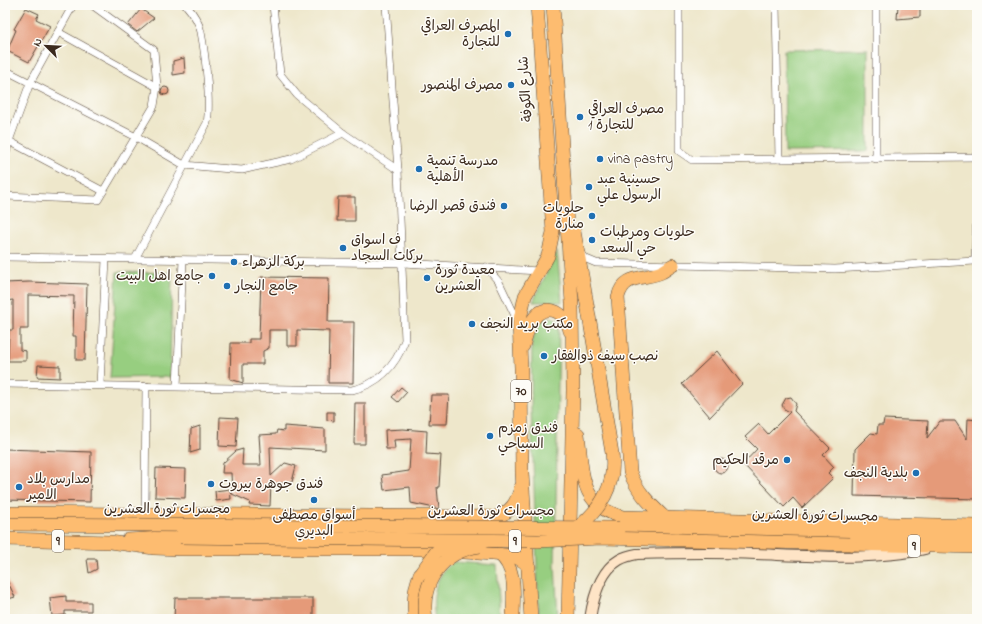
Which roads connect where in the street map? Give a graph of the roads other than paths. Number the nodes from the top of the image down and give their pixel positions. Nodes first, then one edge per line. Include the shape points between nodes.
1 (73, 5) edge
2 (92, 5) edge
3 (186, 5) edge
4 (273, 5) edge
5 (386, 5) edge
6 (537, 5) edge
7 (553, 5) edge
8 (679, 5) edge
9 (776, 5) edge
10 (876, 5) edge
11 (58, 32) junction
12 (5, 70) edge
13 (30, 83) junction
14 (157, 87) junction
15 (343, 134) junction
16 (136, 137) junction
17 (9, 141) junction
18 (5, 157) edge
19 (977, 157) edge
20 (778, 159) junction
21 (876, 159) junction
22 (184, 165) junction
23 (398, 170) junction
24 (564, 174) junction
25 (103, 191) junction
26 (5, 196) edge
27 (977, 207) edge
28 (577, 245) junction
29 (5, 257) edge
30 (106, 258) junction
31 (135, 259) junction
32 (183, 260) junction
33 (403, 263) junction
34 (673, 265) junction
35 (486, 267) junction
36 (540, 271) junction
37 (519, 324) junction
38 (572, 349) junction
39 (521, 368) junction
40 (5, 384) edge
41 (100, 385) junction
42 (146, 386) junction
43 (177, 386) junction
44 (573, 390) junction
45 (522, 473) junction
46 (5, 513) edge
47 (146, 513) junction
48 (404, 516) junction
49 (665, 518) junction
50 (5, 524) edge
51 (977, 526) edge
52 (506, 527) junction
53 (977, 536) edge
54 (5, 539) edge
55 (545, 541) junction
56 (110, 542) junction
57 (938, 546) junction
58 (977, 547) edge
59 (405, 550) junction
60 (458, 552) junction
61 (499, 554) junction
62 (529, 569) junction
63 (513, 600) junction
64 (415, 619) edge
65 (426, 619) edge
66 (513, 619) edge
67 (530, 619) edge
68 (568, 619) edge
69 (590, 619) edge

1 - 11 street
2 - 14 street via 154,50
3 - 22 street via 195,16 201,33 209,108 204,130
4 - 15 street via 280,74 297,95
5 - 23 street
6 - 36 highway, شارع الكوفة / 70 via 553,232 550,248
7 - 24 highway
8 - 20 street via 680,151 692,160
9 - 20 street
10 - 21 street
11 - 13 street
11 - 14 street
12 - 13 street
13 - 16 street
13 - 17 street
14 - 16 street via 154,106
15 - 22 street via 291,159 242,170
15 - 23 street
16 - 22 street
16 - 25 street
17 - 18 street
17 - 25 street
19 - 21 street
20 - 21 street
22 - 31 street
23 - 33 street
24 - 28 highway
24 - 38 highway
25 - 26 street via 98,200
27 - 34 street via 975,261 835,269
28 - 34 street via 584,258 596,263
28 - 55 highway, bridge via 612,453 612,479 603,501 588,519 564,537
29 - 30 street
30 - 31 street
30 - 41 street
31 - 32 street
32 - 33 street
32 - 43 street
33 - 35 street
33 - 43 street via 405,340 400,354 388,371 364,388 352,390
34 - 49 highway via 662,272 627,281 618,297 630,472 635,486 644,498
35 - 36 street
35 - 37 street via 499,282
36 - 37 highway, 70 via 526,296
37 - 39 highway, 70
38 - 39 highway via 569,328 560,314 551,310 541,312 528,328
38 - 44 highway
39 - 45 highway, 70
40 - 41 street
41 - 42 street
42 - 43 street
42 - 47 street
44 - 49 highway via 585,481 593,500 604,511 623,518
44 - 68 highway
45 - 48 highway via 519,494 505,514 495,517
45 - 62 highway, 70
46 - 47 highway
47 - 48 highway
48 - 59 highway via 414,519 420,533 417,542
49 - 51 highway
50 - 52 highway, مجسرات ثورة العشرين / 9, bridge
52 - 53 highway, مجسرات ثورة العشرين / 9, bridge
52 - 64 highway, bridge via 465,536 436,552 415,588
54 - 56 highway, 9
55 - 56 highway, مجسرات ثورة العشرين / 9, bridge via 180,537
55 - 57 highway, مجسرات ثورة العشرين / 9, bridge via 601,538
55 - 60 highway, bridge via 470,548
56 - 59 highway via 180,549
57 - 58 highway, 9
57 - 69 main road via 883,555 637,554 619,560 606,571
59 - 60 highway
60 - 61 highway
60 - 65 highway, bridge via 443,563 432,580 426,600
61 - 62 highway via 520,559
61 - 63 highway via 508,563
62 - 63 highway
62 - 67 highway, 70
63 - 66 highway

